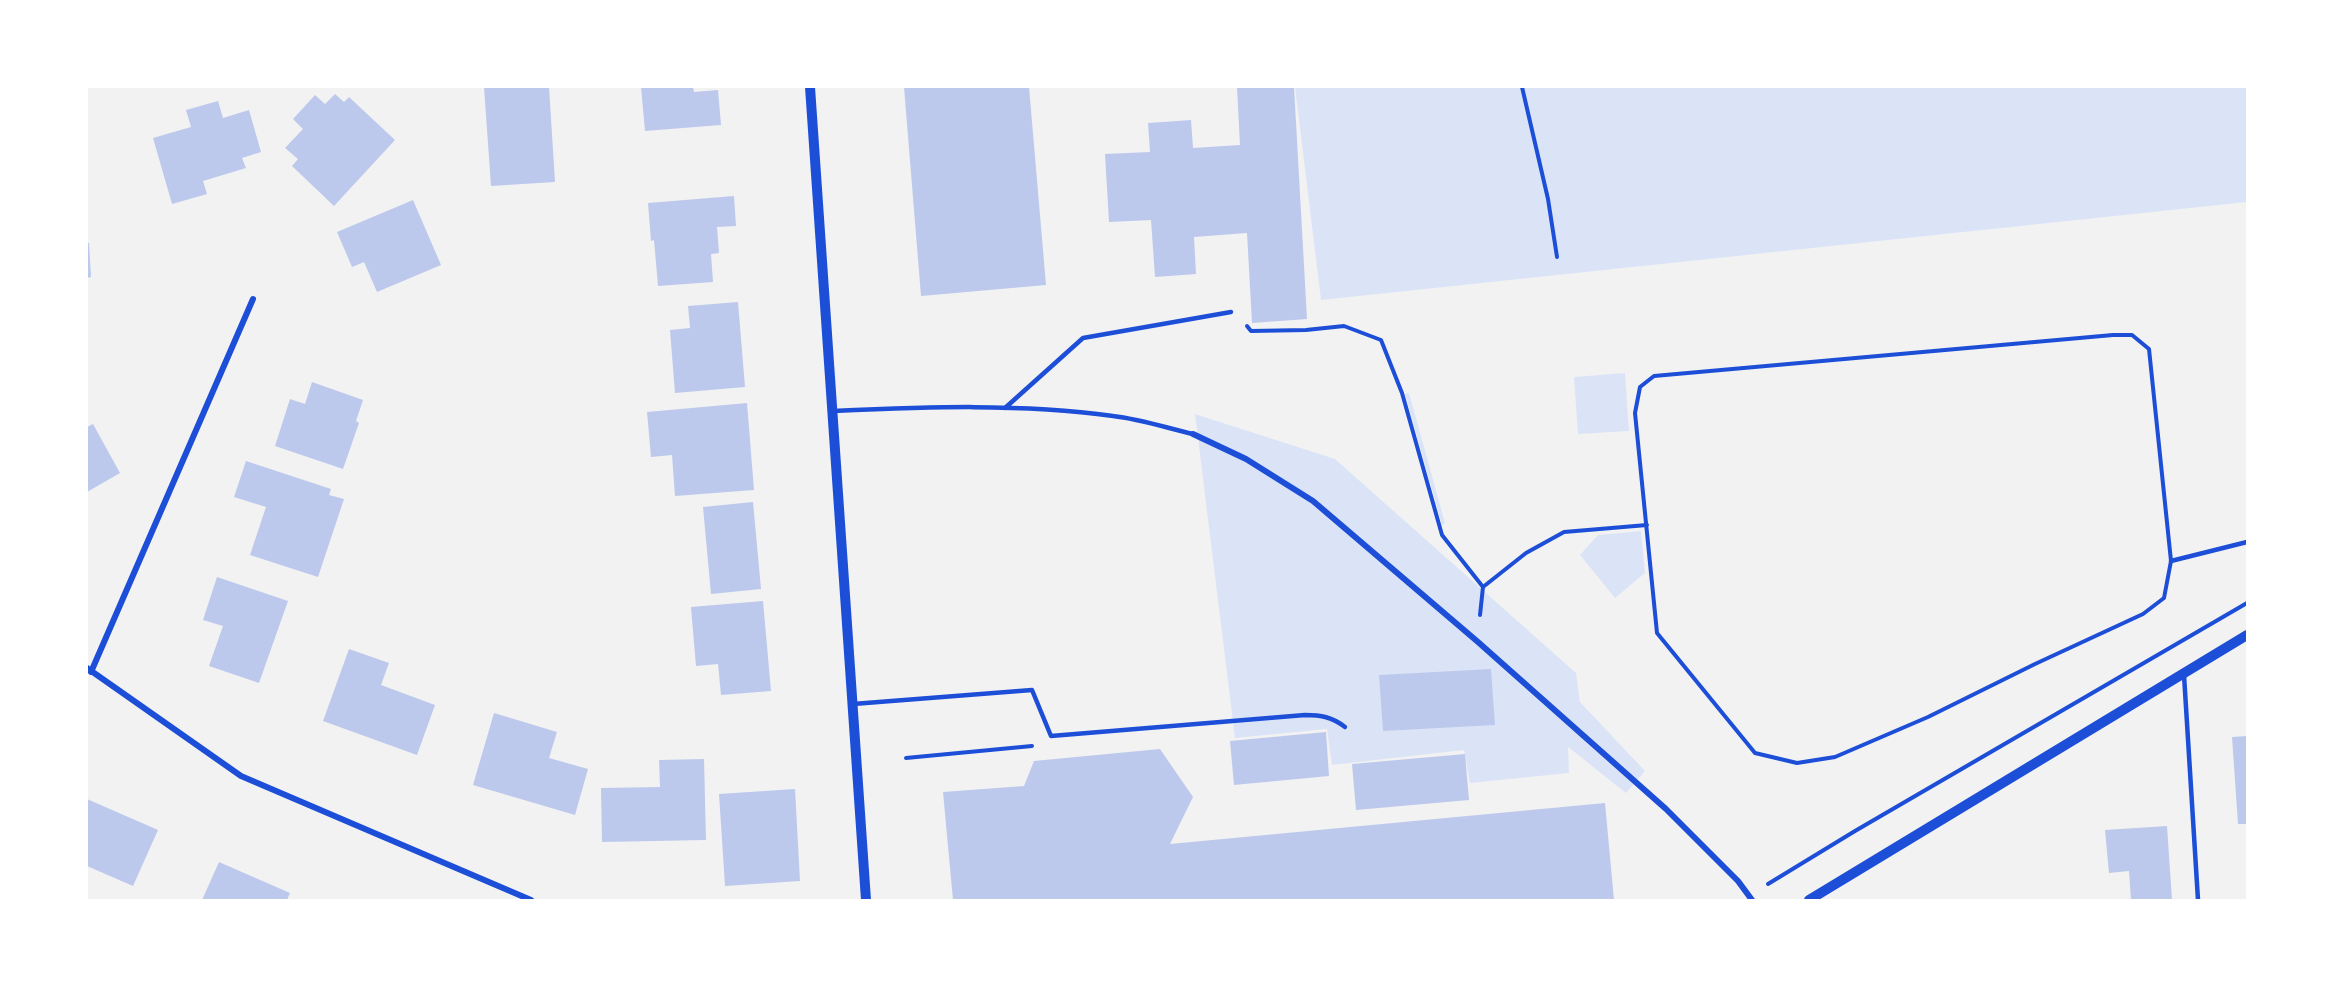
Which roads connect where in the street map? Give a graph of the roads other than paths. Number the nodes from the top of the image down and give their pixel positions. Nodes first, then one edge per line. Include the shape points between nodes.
1 (810, 87) edge
2 (253, 298) dead end
3 (1231, 312) road end
4 (1005, 408) junction
5 (832, 411) junction
6 (1193, 434) joint
7 (2247, 542) edge
8 (2170, 561) road end
9 (2247, 635) edge
10 (89, 670) edge
11 (2184, 672) junction
12 (853, 704) junction
13 (1345, 727) dead end
14 (1751, 898) edge
15 (531, 900) edge
16 (866, 900) edge
17 (1809, 900) edge
18 (2198, 900) edge

1 - 5 street
2 - 10 street
3 - 4 lane via 1083,338
4 - 5 lane
4 - 6 lane via 1116,416
5 - 12 street
6 - 14 street via 1246,459 1313,501 1666,809 1738,880
7 - 8 lane
9 - 11 street
10 - 15 street via 241,776
11 - 17 street
11 - 18 lane
12 - 13 lane via 1032,690 1051,736 1305,715 1322,715
12 - 16 street

